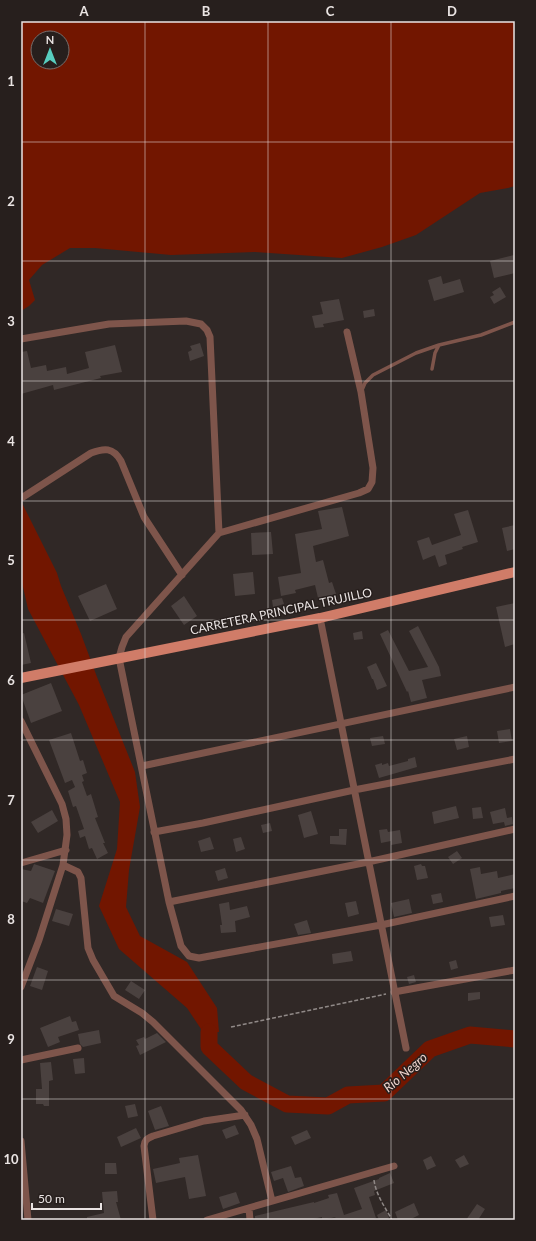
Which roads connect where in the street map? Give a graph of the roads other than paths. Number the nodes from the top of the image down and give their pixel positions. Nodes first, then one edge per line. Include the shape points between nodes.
1 (515, 322) edge
2 (347, 332) dead end
3 (21, 339) edge
4 (439, 345) junction
5 (432, 369) dead end
6 (361, 392) junction
7 (23, 497) dead end
8 (219, 533) junction
9 (515, 572) edge
10 (182, 575) junction
11 (320, 618) junction
12 (119, 658) junction
13 (21, 678) edge
14 (515, 687) edge
15 (21, 720) edge
16 (340, 723) junction
17 (515, 759) edge
18 (142, 766) junction
19 (354, 790) junction
20 (515, 829) edge
21 (154, 832) junction
22 (66, 850) junction
23 (368, 862) junction
24 (21, 863) edge
25 (63, 865) junction
26 (515, 896) edge
27 (169, 902) junction
28 (381, 925) junction
29 (515, 970) edge
30 (21, 987) edge
31 (394, 992) junction
32 (78, 1048) dead end
33 (406, 1048) dead end
34 (21, 1060) edge
35 (244, 1115) junction
36 (21, 1141) edge
37 (394, 1166) dead end
38 (272, 1201) junction
39 (248, 1208) junction
40 (28, 1220) edge
41 (153, 1220) edge
42 (207, 1220) edge
43 (250, 1220) edge

1 - 4 lane via 481,335
2 - 6 street
3 - 8 street via 109,324 186,321 201,324 210,337
4 - 5 lane
4 - 6 lane via 416,353 373,375
6 - 8 street via 374,468 368,489
7 - 10 street via 91,453 100,450 112,451 121,461 144,517
8 - 10 street
9 - 11 main road, CARRETERA PRINCIPAL TRUJILLO
10 - 12 street via 126,637
11 - 12 main road, CARRETERA PRINCIPAL TRUJILLO
11 - 16 street
12 - 13 main road, CARRETERA PRINCIPAL TRUJILLO
12 - 18 street
14 - 16 street
15 - 22 street via 62,804 66,819
16 - 18 street
16 - 19 street
17 - 19 street
18 - 21 street
19 - 21 street
19 - 23 street
20 - 23 street
21 - 27 street
22 - 24 street
22 - 25 street
23 - 27 street
23 - 28 street
25 - 30 street
25 - 35 street via 78,872 81,878 88,948 114,996 153,1022
26 - 28 street
27 - 28 street via 181,946 189,956 199,958
28 - 31 street
29 - 31 street
31 - 33 street
32 - 34 street
35 - 38 street via 257,1139
35 - 41 street via 204,1121 152,1136 144,1141
36 - 40 street
37 - 38 street
38 - 39 street
39 - 42 street
39 - 43 street

